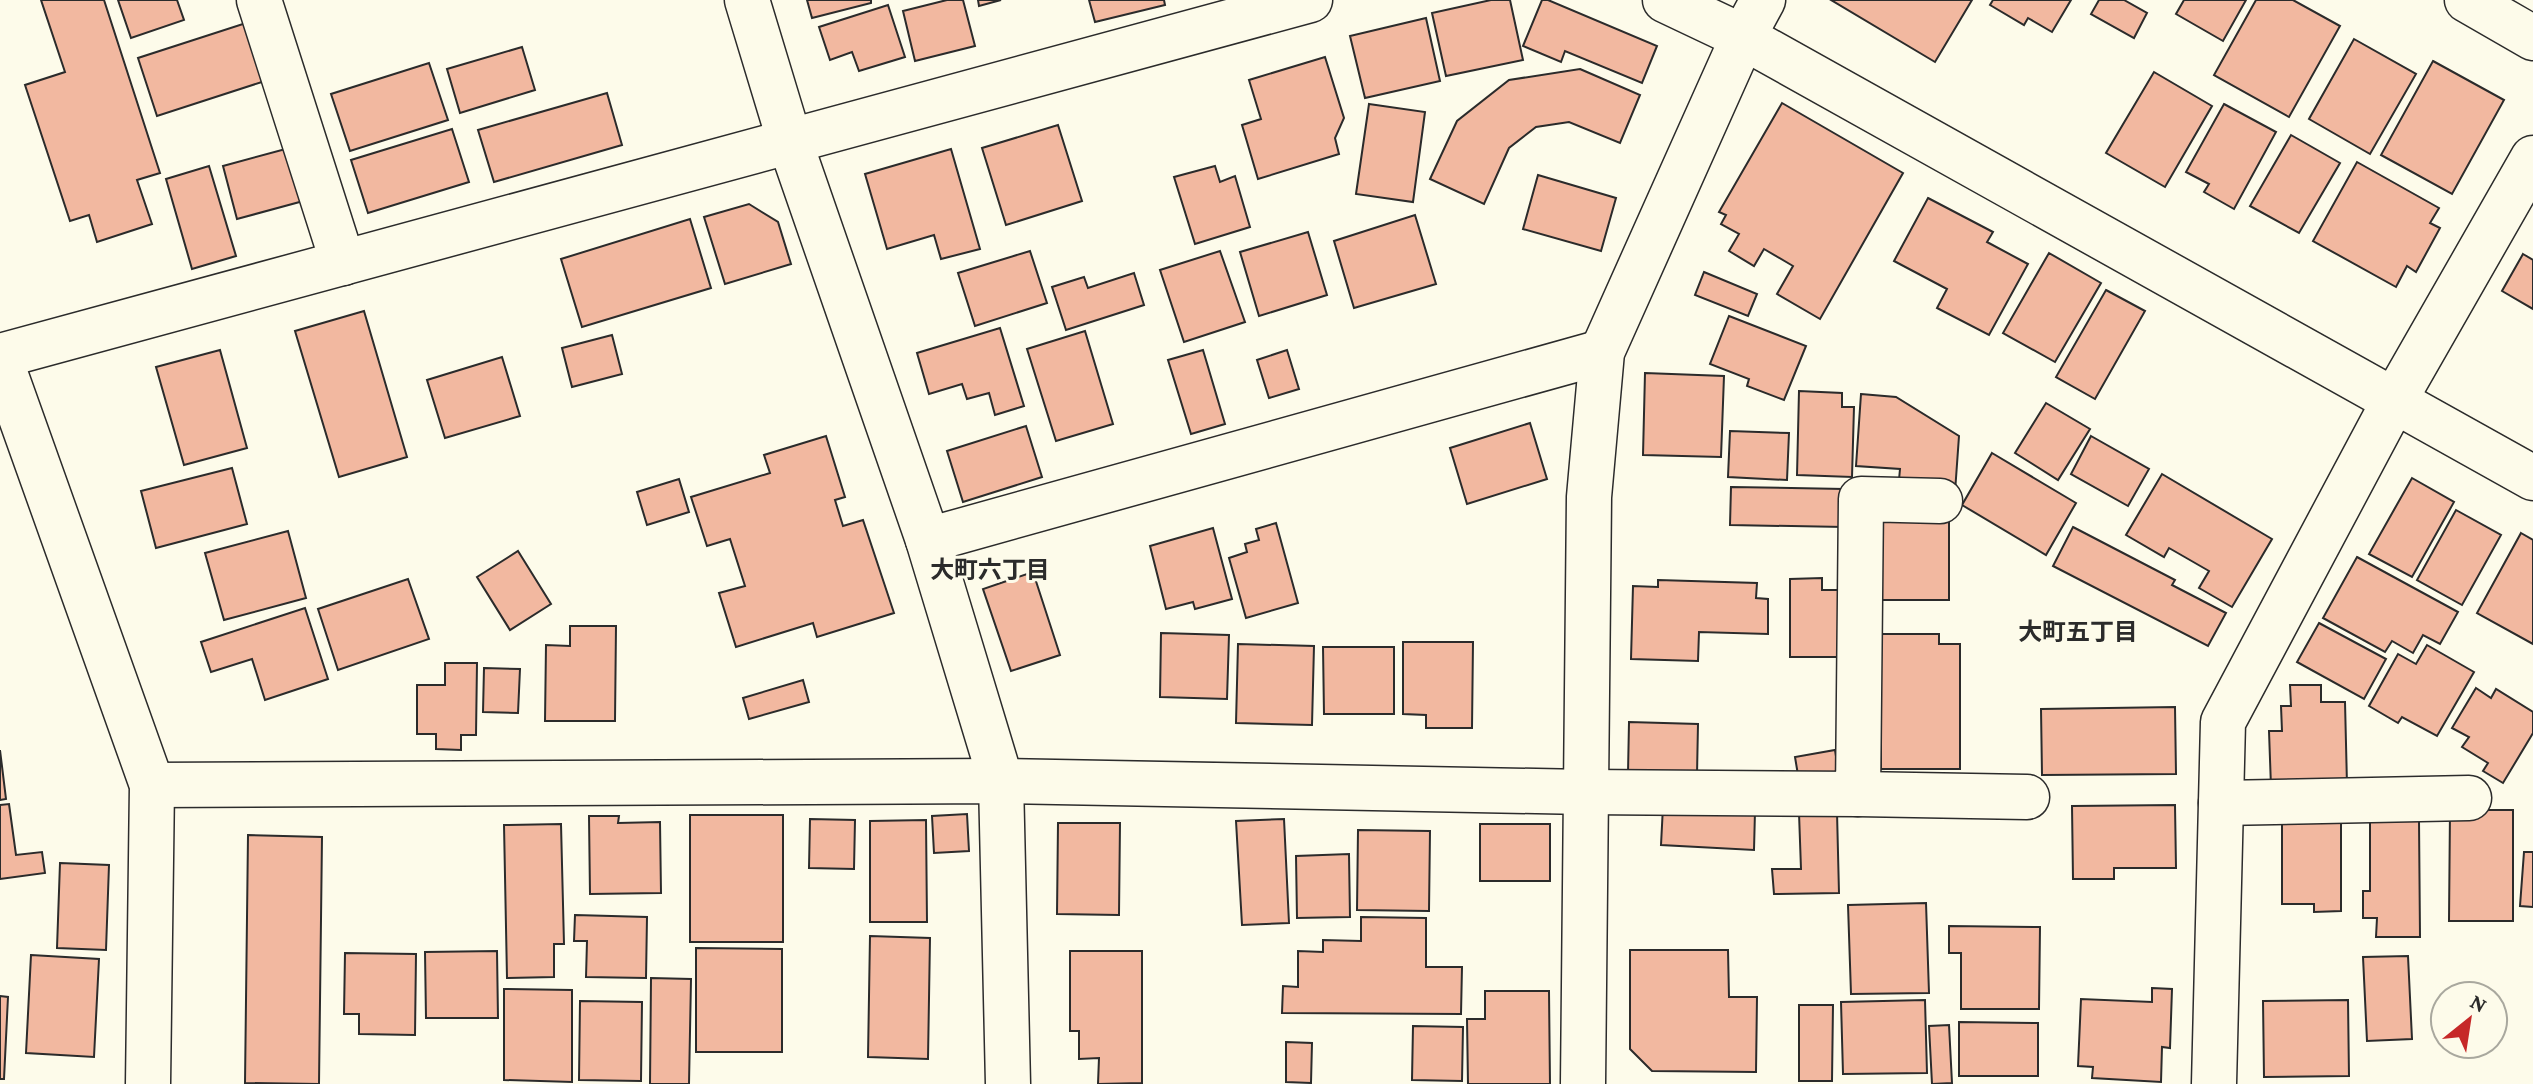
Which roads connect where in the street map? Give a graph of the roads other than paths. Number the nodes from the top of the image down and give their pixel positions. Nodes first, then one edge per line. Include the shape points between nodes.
1 (259, 0) edge
2 (747, 0) edge
3 (1310, 0) edge
4 (1665, 0) edge
5 (2467, 0) edge
6 (1753, 19) edge
7 (2533, 38) edge
8 (790, 142) junction
9 (2533, 158) edge
10 (343, 263) junction
11 (1602, 352) junction
12 (0, 358) edge
13 (2394, 401) junction
14 (2533, 478) edge
15 (1940, 501) dead end
16 (928, 540) junction
17 (1001, 781) junction
18 (152, 785) junction
19 (1585, 792) junction
20 (1858, 794) junction
21 (2027, 797) dead end
22 (2469, 798) dead end
23 (2221, 803) junction
24 (148, 1084) edge
25 (1008, 1084) edge
26 (1583, 1084) edge
27 (2214, 1084) edge

1 - 10 street
2 - 8 street
3 - 8 street
4 - 6 street
5 - 7 street
6 - 11 street
6 - 13 street
8 - 10 street
8 - 16 street
9 - 13 street
10 - 12 street
11 - 16 street
11 - 19 street via 1589,497
12 - 18 street
13 - 14 street
13 - 23 street via 2223,722
15 - 20 street via 1861,499
16 - 17 street
17 - 18 street
17 - 19 street
17 - 25 street
18 - 24 street
19 - 20 street
19 - 26 street
20 - 21 street
22 - 23 street
23 - 27 street

